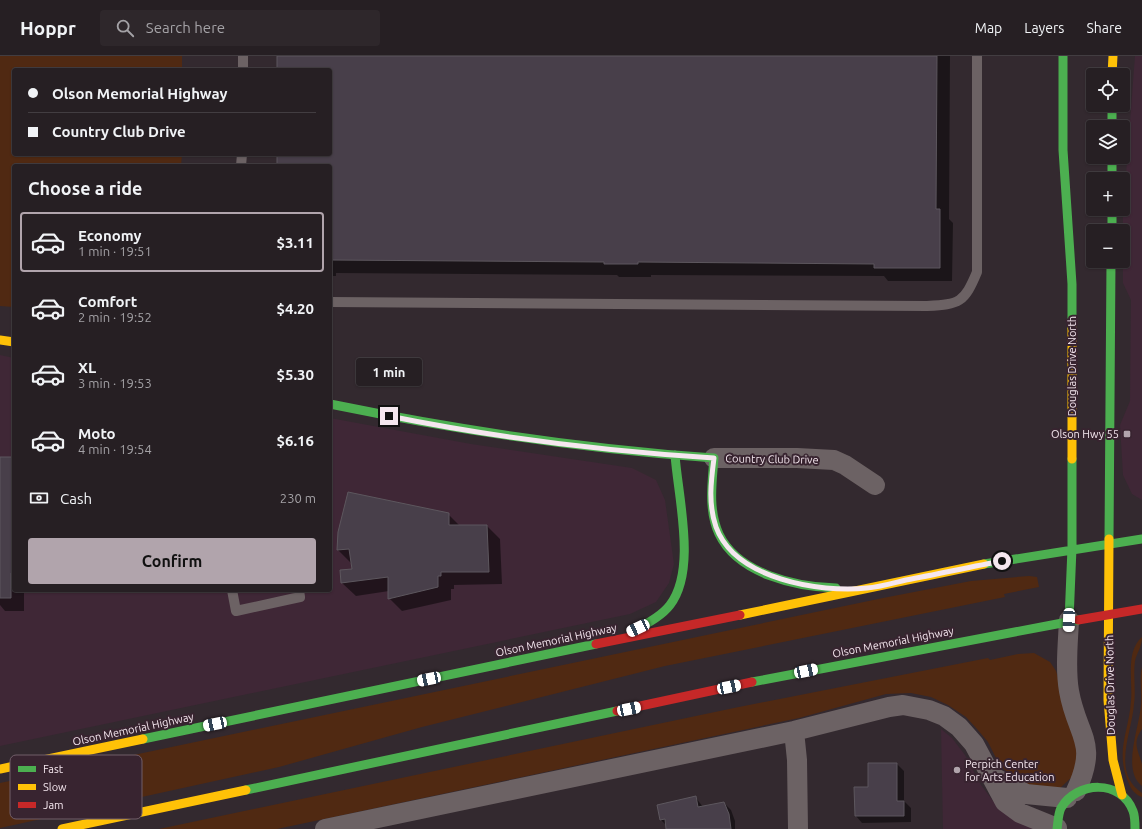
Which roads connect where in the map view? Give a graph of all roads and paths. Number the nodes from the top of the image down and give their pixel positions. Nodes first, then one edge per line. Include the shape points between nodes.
1 (243, 56) edge
2 (977, 56) edge
3 (1064, 56) edge
4 (1113, 56) edge
5 (243, 68) edge
6 (1112, 68) edge
7 (1111, 268) edge
8 (332, 302) edge
9 (0, 340) edge
10 (12, 342) edge
11 (332, 404) edge
12 (675, 456) junction
13 (714, 458) junction
14 (875, 485) dead end
15 (1142, 539) edge
16 (1110, 543) junction
17 (1072, 548) junction
18 (867, 588) junction
19 (232, 592) edge
20 (299, 592) edge
21 (1142, 609) edge
22 (1109, 613) junction
23 (1069, 620) junction
24 (607, 642) junction
25 (794, 731) junction
26 (67, 755) edge
27 (10, 767) edge
28 (0, 769) edge
29 (992, 777) junction
30 (1072, 795) junction
31 (1122, 795) junction
32 (1130, 804) junction
33 (1142, 807) edge
34 (142, 812) edge
35 (109, 819) edge
36 (62, 829) edge
37 (325, 829) edge
38 (798, 829) edge
39 (1057, 829) edge
40 (1135, 829) edge

1 - 5 lane
2 - 8 lane via 977,272 969,293 952,305
3 - 17 main road, Douglas Drive North via 1063,150 1072,284
4 - 6 main road
7 - 16 main road, Douglas Drive North
9 - 10 main road
11 - 12 main road, Country Club Drive via 549,444
12 - 13 main road, Country Club Drive
12 - 24 main road via 682,526 680,585 676,596 669,606 650,621
13 - 14 street, Country Club Drive via 834,460 851,468
13 - 18 main road via 710,492 716,528 726,546 742,561 762,572 822,588
15 - 16 main road, Olson Memorial Highway
16 - 17 main road, Olson Memorial Highway
16 - 22 main road, Douglas Drive North
17 - 18 main road, Olson Memorial Highway
17 - 23 main road, Douglas Drive North
18 - 24 main road, Olson Memorial Highway
19 - 20 lane via 236,611 300,597
21 - 22 main road, Olson Memorial Highway
22 - 23 main road, Olson Memorial Highway
22 - 31 main road, Douglas Drive North via 1108,700 1112,756
23 - 30 street, Douglas Drive North via 1069,690 1087,748 1087,762
23 - 34 main road, Olson Memorial Highway via 813,669
24 - 26 main road, Olson Memorial Highway
25 - 29 street via 889,707 903,705 929,710 944,716 959,727 974,744
25 - 37 street
25 - 38 street
27 - 28 main road, Olson Memorial Highway
29 - 30 street via 1026,794
29 - 39 street via 1005,802 1020,813
30 - 31 main road via 1088,786 1101,786
30 - 39 main road via 1061,807
31 - 32 main road
32 - 33 main road
32 - 40 main road
35 - 36 main road, Olson Memorial Highway

